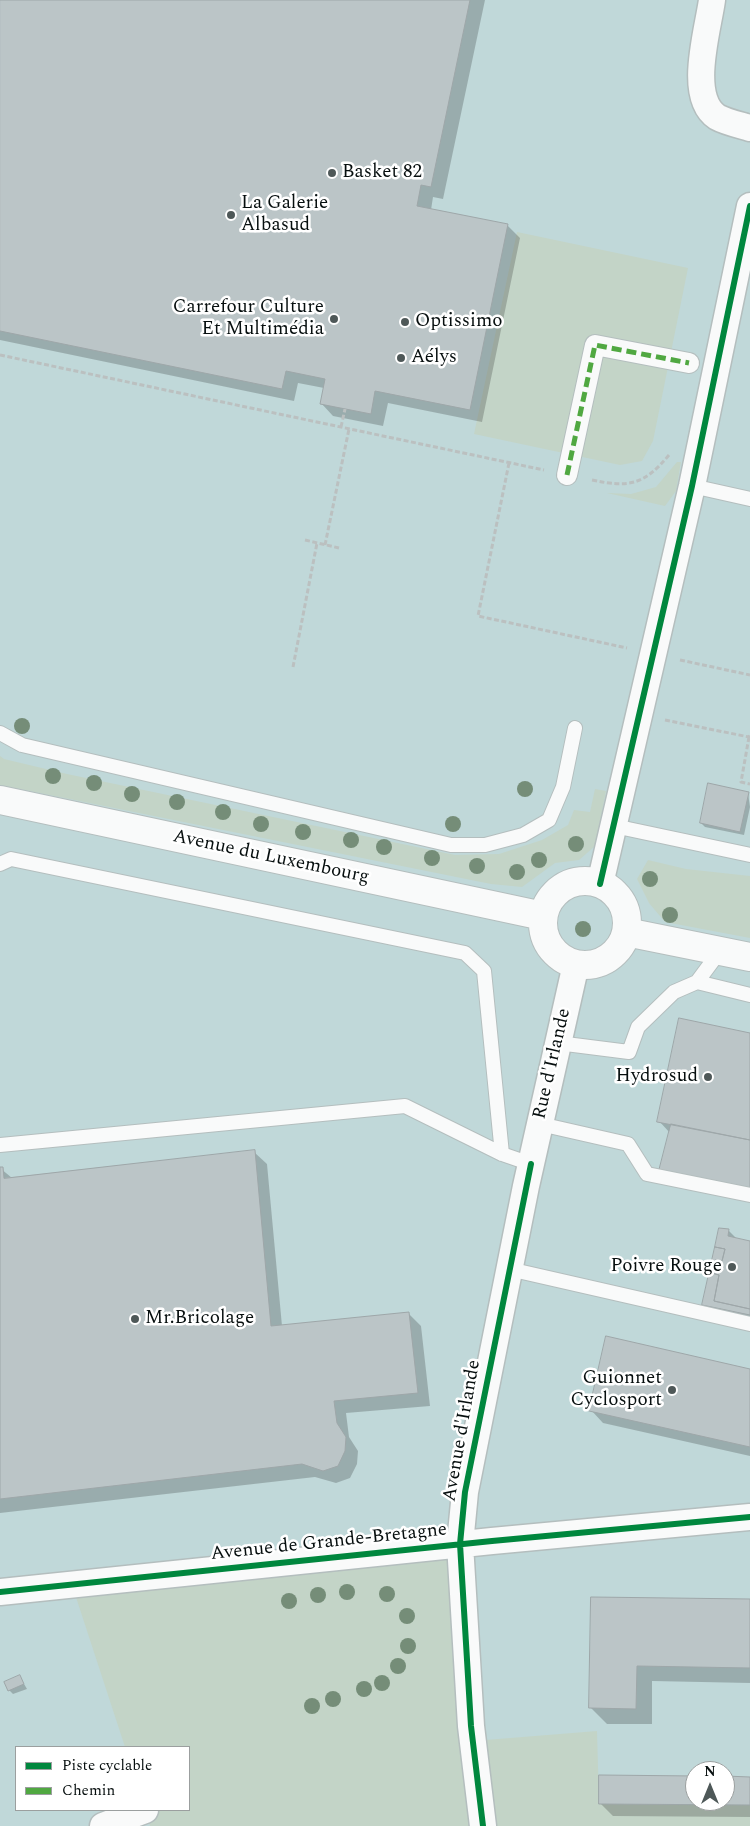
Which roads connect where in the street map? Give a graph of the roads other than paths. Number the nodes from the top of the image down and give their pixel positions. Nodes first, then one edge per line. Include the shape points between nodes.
1 (712, 0) edge
2 (750, 128) edge
3 (750, 206) edge
4 (690, 363) dead end
5 (567, 475) road end
6 (692, 486) junction
7 (750, 499) edge
8 (575, 728) dead end
9 (0, 733) edge
10 (0, 800) edge
11 (614, 826) junction
12 (750, 855) edge
13 (0, 864) edge
14 (600, 884) junction
15 (543, 916) junction
16 (626, 932) junction
17 (720, 951) junction
18 (750, 957) edge
19 (576, 964) junction
20 (697, 982) junction
21 (750, 995) edge
22 (558, 1043) junction
23 (540, 1124) junction
24 (0, 1145) edge
25 (502, 1154) junction
26 (531, 1164) junction
27 (750, 1195) edge
28 (509, 1268) junction
29 (750, 1324) edge
30 (750, 1517) edge
31 (460, 1544) junction
32 (0, 1592) edge
33 (142, 1811) edge
34 (103, 1826) edge
35 (483, 1826) edge

1 - 2 street via 700,79 704,102 717,117
3 - 6 street
4 - 5 street via 595,345
6 - 7 lane
6 - 11 street
8 - 9 lane via 563,787 549,820 522,835 494,842 452,845 22,745
10 - 15 street, Avenue du Luxembourg
11 - 12 lane
11 - 14 street
13 - 25 lane via 12,859 465,952 484,971
14 - 15 street via 582,881 564,886 547,904
14 - 16 street via 622,903
15 - 19 street via 543,929 550,947 564,960
16 - 17 street
16 - 19 street via 622,944 602,962
17 - 18 street
17 - 20 lane
19 - 22 street, Rue d'Irlande
20 - 21 lane
20 - 22 lane via 674,992 638,1027 629,1052
22 - 23 street, Rue d'Irlande
23 - 26 street, Rue d'Irlande
23 - 27 lane via 628,1144 647,1174
24 - 25 lane via 404,1106
25 - 26 lane
26 - 28 street, Avenue d'Irlande
28 - 29 lane
28 - 31 street, Avenue d'Irlande via 465,1492
30 - 31 street, Avenue de Grande-Bretagne
31 - 32 street, Avenue de Grande-Bretagne
31 - 35 street, Avenue d'Irlande via 471,1726
33 - 34 street

